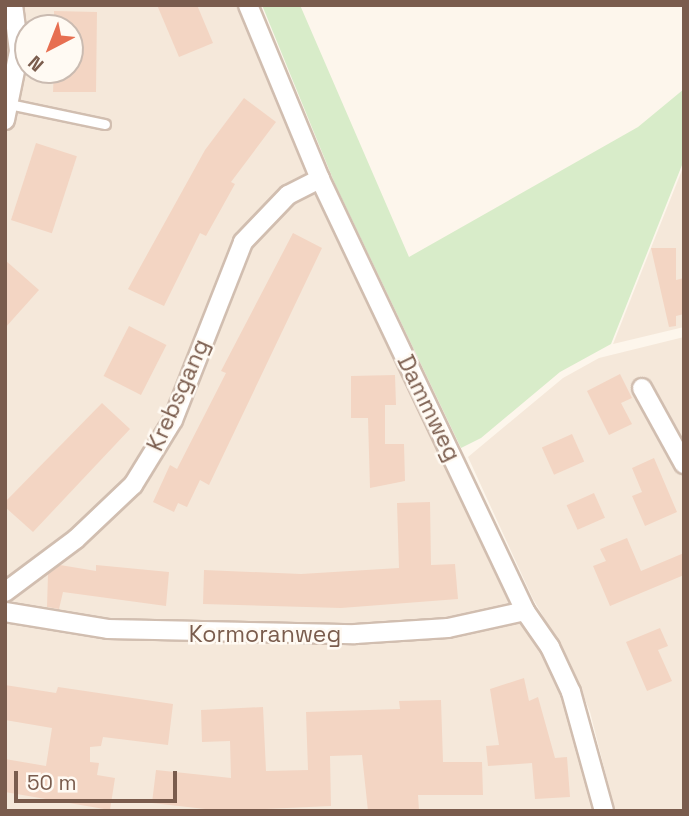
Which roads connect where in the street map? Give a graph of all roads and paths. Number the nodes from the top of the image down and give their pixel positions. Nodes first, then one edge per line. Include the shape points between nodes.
1 (248, 5) edge
2 (11, 9) edge
3 (7, 112) edge
4 (106, 124) dead end
5 (320, 179) junction
6 (642, 388) dead end
7 (684, 464) edge
8 (5, 592) edge
9 (525, 611) junction
10 (5, 612) edge
11 (604, 811) edge

1 - 5 street, Dammweg
2 - 3 street via 19,51
3 - 4 lane
5 - 8 street, Krebsgang via 288,195 243,242 173,420 133,485 76,539
5 - 9 street, Dammweg
6 - 7 street
9 - 10 street, Kormoranweg via 448,628 355,635 119,629
9 - 11 street, Dammweg via 550,647 570,692

